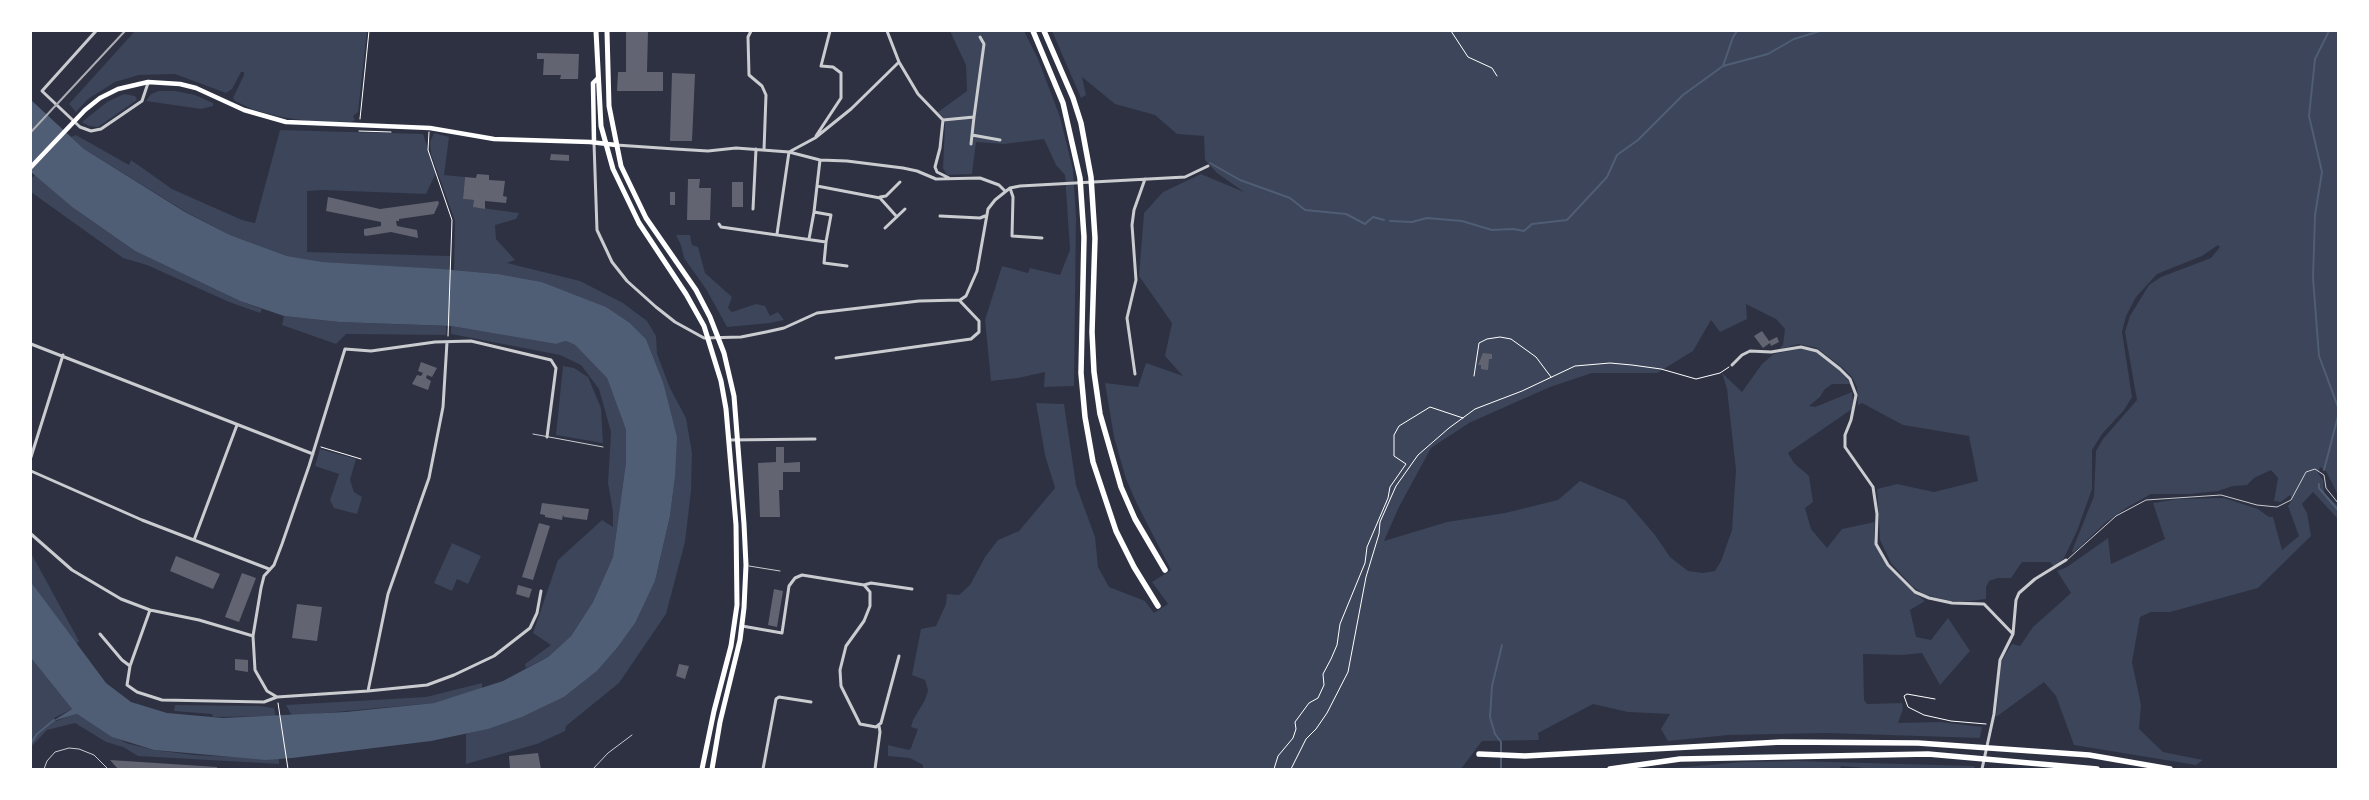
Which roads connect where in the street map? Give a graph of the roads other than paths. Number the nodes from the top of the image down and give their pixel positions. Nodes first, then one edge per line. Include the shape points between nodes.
1 (96, 31) edge
2 (596, 31) edge
3 (607, 31) edge
4 (751, 31) edge
5 (830, 31) edge
6 (887, 31) edge
7 (1033, 31) edge
8 (1044, 31) edge
9 (980, 37) dead end
10 (899, 62) junction
11 (597, 79) junction
12 (148, 82) junction
13 (974, 118) junction
14 (942, 120) junction
15 (972, 135) junction
16 (814, 138) junction
17 (1000, 140) dead end
18 (594, 142) junction
19 (605, 143) junction
20 (971, 144) dead end
21 (616, 145) junction
22 (756, 150) junction
23 (764, 150) junction
24 (789, 152) junction
25 (820, 160) junction
26 (1208, 166) dead end
27 (31, 167) edge
28 (952, 179) junction
29 (1145, 179) junction
30 (900, 182) dead end
31 (817, 186) junction
32 (1012, 188) junction
33 (1005, 191) junction
34 (880, 198) junction
35 (753, 209) dead end
36 (905, 209) dead end
37 (814, 212) junction
38 (986, 215) junction
39 (940, 216) dead end
40 (897, 217) junction
41 (719, 224) dead end
42 (885, 228) dead end
43 (777, 234) junction
44 (1042, 238) dead end
45 (809, 239) junction
46 (826, 242) junction
47 (847, 266) dead end
48 (960, 300) junction
49 (708, 338) junction
50 (719, 338) junction
51 (447, 342) junction
52 (31, 344) edge
53 (63, 355) junction
54 (836, 358) dead end
55 (1732, 365) road end
56 (1135, 374) dead end
57 (237, 424) junction
58 (533, 434) dead end
59 (547, 437) junction
60 (815, 439) dead end
61 (729, 440) junction
62 (739, 440) junction
63 (604, 447) dead end
64 (313, 454) junction
65 (31, 456) edge
66 (31, 471) edge
67 (2338, 503) edge
68 (31, 534) edge
69 (194, 540) junction
70 (2066, 560) joint
71 (746, 565) junction
72 (269, 569) junction
73 (1165, 570) dead end
74 (780, 571) dead end
75 (864, 585) junction
76 (912, 589) dead end
77 (542, 591) dead end
78 (1158, 606) dead end
79 (150, 610) junction
80 (742, 626) junction
81 (100, 634) dead end
82 (2013, 634) junction
83 (252, 636) junction
84 (899, 656) dead end
85 (130, 666) junction
86 (368, 692) junction
87 (277, 697) junction
88 (811, 702) dead end
89 (879, 726) junction
90 (632, 735) dead end
91 (1478, 754) dead end
92 (44, 769) edge
93 (108, 769) edge
94 (592, 769) edge
95 (702, 769) edge
96 (712, 769) edge
97 (763, 769) edge
98 (875, 769) edge
99 (1610, 769) edge
100 (1982, 769) edge
101 (2097, 769) edge
102 (2170, 769) edge

1 - 12 street via 42,91 80,127 91,131 102,129 142,101
2 - 11 main road
3 - 21 main road via 609,106
4 - 23 street via 748,37 749,75 762,86 766,95
5 - 16 street via 821,66 833,67 841,73 841,98
6 - 10 street
7 - 78 highway via 1063,102 1080,178 1084,237 1081,372 1092,453 1116,531
8 - 73 highway via 1073,98 1091,177 1095,238 1092,332 1100,414 1121,487 1135,519
9 - 13 street via 984,44
10 - 14 street via 918,94
10 - 16 street via 851,109
11 - 18 main road via 592,83
11 - 19 main road
12 - 18 main road via 196,88 244,110 286,122 430,128 515,140
12 - 27 main road via 118,89 100,98
13 - 14 street
13 - 15 street
14 - 28 street via 935,167 943,177
15 - 17 street
15 - 20 street
16 - 24 street
18 - 19 main road
18 - 49 street via 597,230 612,262 627,281 675,322 700,337
19 - 21 main road
19 - 49 main road via 612,169 630,206 686,294
21 - 22 street via 675,150
21 - 50 main road via 621,166 639,204 698,295
22 - 23 street
22 - 35 street
23 - 24 street
24 - 25 street
24 - 43 street
25 - 28 street via 882,165 917,171 936,179
25 - 31 street
26 - 29 street via 1185,177
28 - 33 street via 980,178 999,185
29 - 32 street
29 - 56 street via 1132,225 1136,280 1127,318
30 - 34 street
31 - 34 street
31 - 37 street
32 - 33 street
32 - 44 street via 1012,236
33 - 38 street
34 - 40 street
36 - 40 street
37 - 45 street
37 - 46 street via 831,215
38 - 39 street via 980,218
38 - 48 street via 976,271 966,296
40 - 42 street
41 - 43 street via 721,227
43 - 45 street
45 - 46 street
46 - 47 street via 824,263
48 - 50 street via 817,312 784,328
48 - 54 street via 979,321 979,332 971,339
49 - 50 street
49 - 61 main road via 721,381
50 - 62 main road via 733,389
51 - 59 street via 471,341 551,360 556,368
51 - 64 street via 371,352 345,349
51 - 86 street via 443,407 430,478 388,594
52 - 53 street
53 - 57 street
53 - 65 street
55 - 82 street via 1750,351 1771,352 1801,347 1817,350 1840,369 1850,379 1856,396 1845,435 1845,447 1874,490 1876,544 1888,565 1915,592 1929,598 1984,604
57 - 64 street
57 - 69 street
58 - 59 lane
59 - 63 lane
60 - 62 street
61 - 62 street
61 - 95 main road via 736,525 737,605 731,646
62 - 71 main road
64 - 72 street via 274,565
66 - 69 street
67 - 70 lane via 2326,488 2324,475 2315,469 2306,472 2290,500 2277,507 2222,495 2146,500 2116,516
68 - 79 street via 86,580
69 - 72 street
70 - 82 street via 2019,593
71 - 74 lane
71 - 80 main road
72 - 83 street via 260,588
75 - 76 street via 871,583
75 - 80 street via 802,576 795,578 789,586 782,633
75 - 89 street via 870,592 870,606 864,621 846,646 840,680 858,722
77 - 86 street via 530,628 494,656 427,685
79 - 83 street via 200,620
79 - 85 street
80 - 96 main road
81 - 85 street
82 - 100 street via 2000,660
83 - 87 street via 255,670 267,691
84 - 89 street
85 - 87 street via 128,686 162,700 264,702
86 - 87 street
88 - 97 street via 776,699
89 - 98 street
90 - 94 lane
91 - 102 highway via 1507,756 1781,742 1918,743 2089,755
92 - 93 lane via 51,756 61,749 90,753
99 - 101 highway via 1680,759 1928,754

